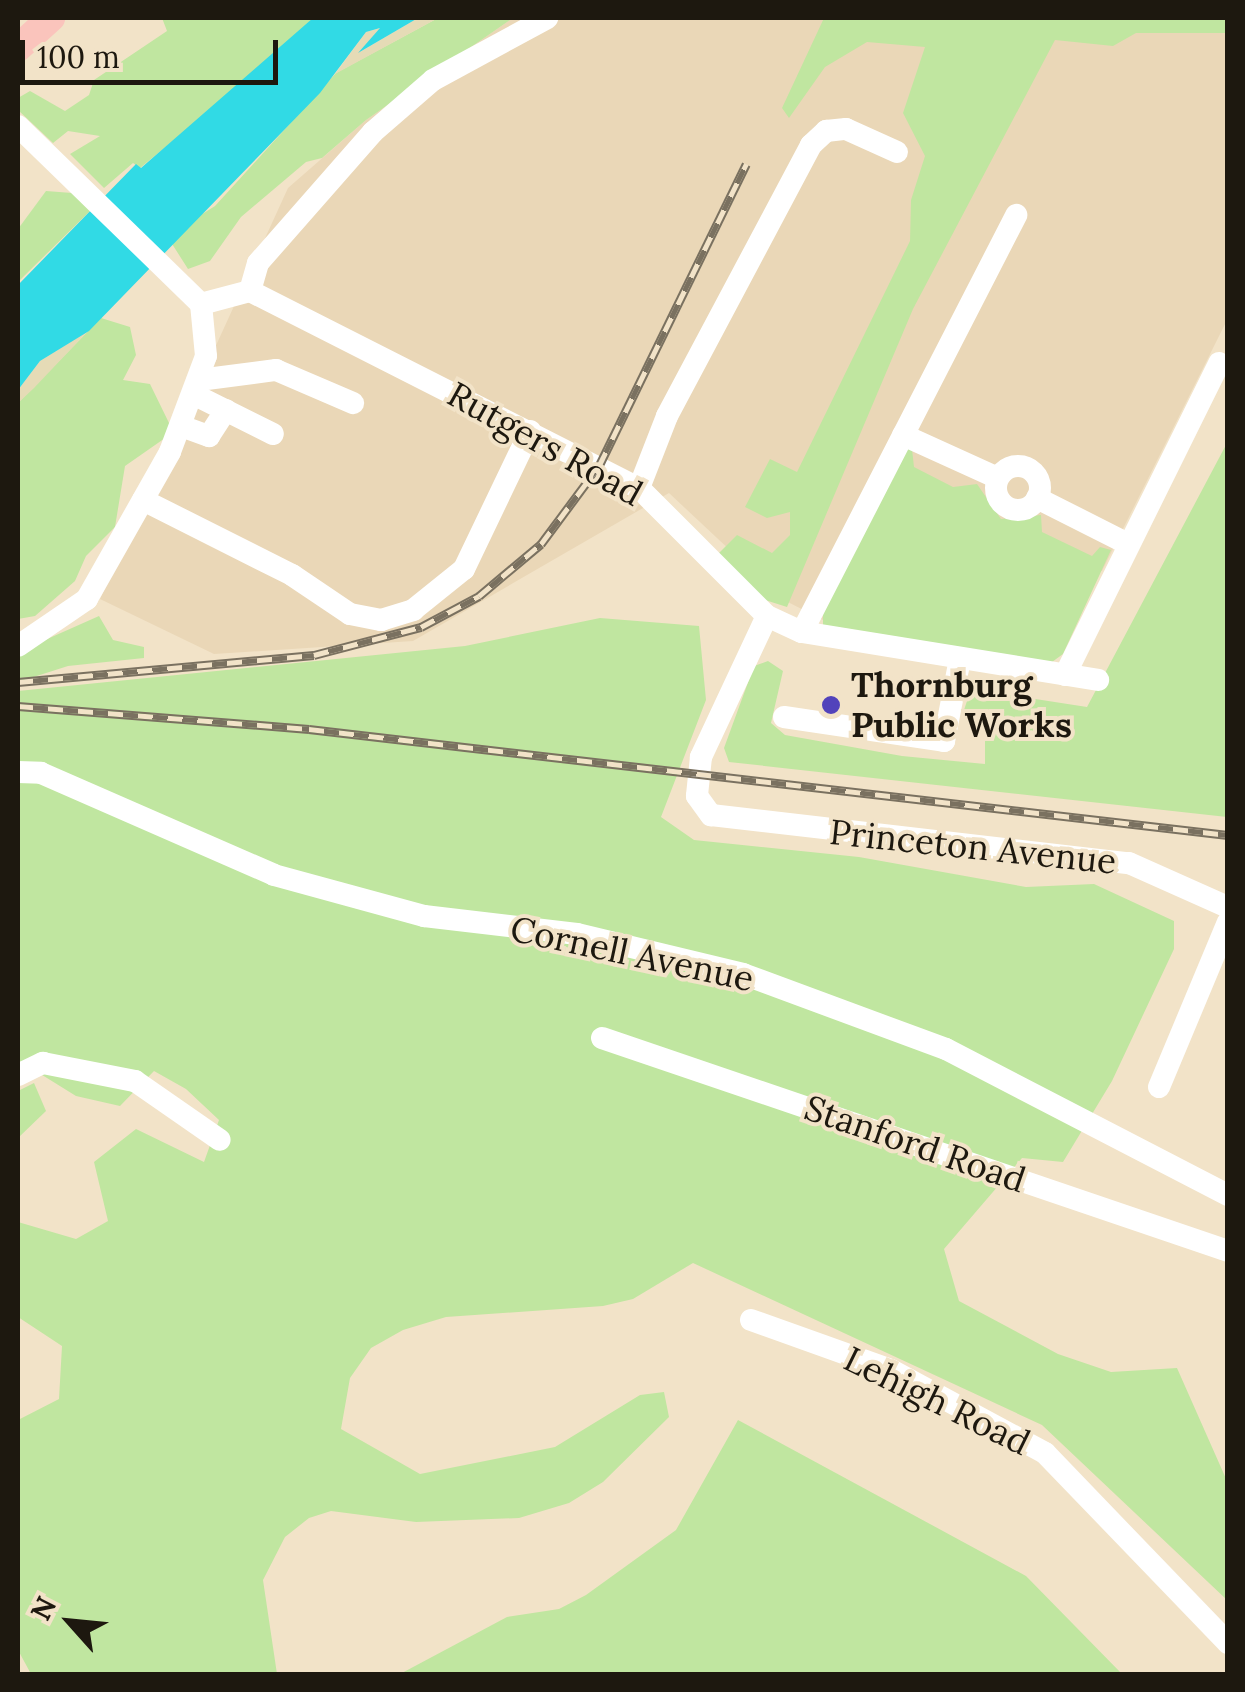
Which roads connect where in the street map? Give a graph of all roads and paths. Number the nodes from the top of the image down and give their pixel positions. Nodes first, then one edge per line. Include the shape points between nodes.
1 (547, 18) edge
2 (49, 20) edge
3 (18, 31) edge
4 (18, 48) edge
5 (18, 126) edge
6 (897, 152) dead end
7 (1016, 215) dead end
8 (250, 292) junction
9 (195, 297) junction
10 (1219, 363) dead end
11 (197, 387) junction
12 (353, 402) dead end
13 (226, 410) junction
14 (182, 426) junction
15 (530, 431) junction
16 (274, 434) dead end
17 (903, 435) junction
18 (639, 488) junction
19 (143, 500) junction
20 (1128, 544) junction
21 (767, 616) junction
22 (802, 632) junction
23 (18, 646) edge
24 (960, 659) junction
25 (1065, 675) junction
26 (1098, 680) dead end
27 (784, 717) dead end
28 (18, 772) edge
29 (1228, 907) edge
30 (1228, 922) edge
31 (602, 1038) dead end
32 (18, 1074) edge
33 (1159, 1087) dead end
34 (220, 1140) dead end
35 (1228, 1195) edge
36 (1228, 1251) edge
37 (751, 1320) dead end
38 (1228, 1644) edge

1 - 8 street via 433,80 374,132 258,263
2 - 3 street
2 - 4 main road
5 - 9 street
6 - 18 street via 846,129 826,131 811,145 668,416
7 - 17 street
8 - 9 street
8 - 15 street, Rutgers Road
9 - 11 street via 206,356
10 - 20 street
11 - 12 street via 276,370
11 - 13 street
11 - 14 street
13 - 14 street via 209,436
13 - 16 street
14 - 19 street
15 - 18 street, Rutgers Road
15 - 19 street via 464,569 413,610 381,620 350,614 292,575
17 - 20 street via 998,478 996,491 1008,508 1021,510 1038,498
17 - 22 street
18 - 21 street, Rutgers Road
19 - 23 street via 87,600
20 - 25 street
21 - 22 street, Rutgers Road
21 - 29 street, Princeton Avenue via 701,757 697,796 711,815 1130,863
22 - 24 street, Rutgers Road
24 - 25 street, Rutgers Road
24 - 27 street via 944,742
25 - 26 street, Rutgers Road
28 - 35 street, Cornell Avenue via 41,773 274,876 424,916 577,934 743,974 946,1049
30 - 33 street
31 - 36 street, Stanford Road
32 - 34 street via 43,1063 135,1081
37 - 38 street, Lehigh Road via 891,1370 1044,1453

